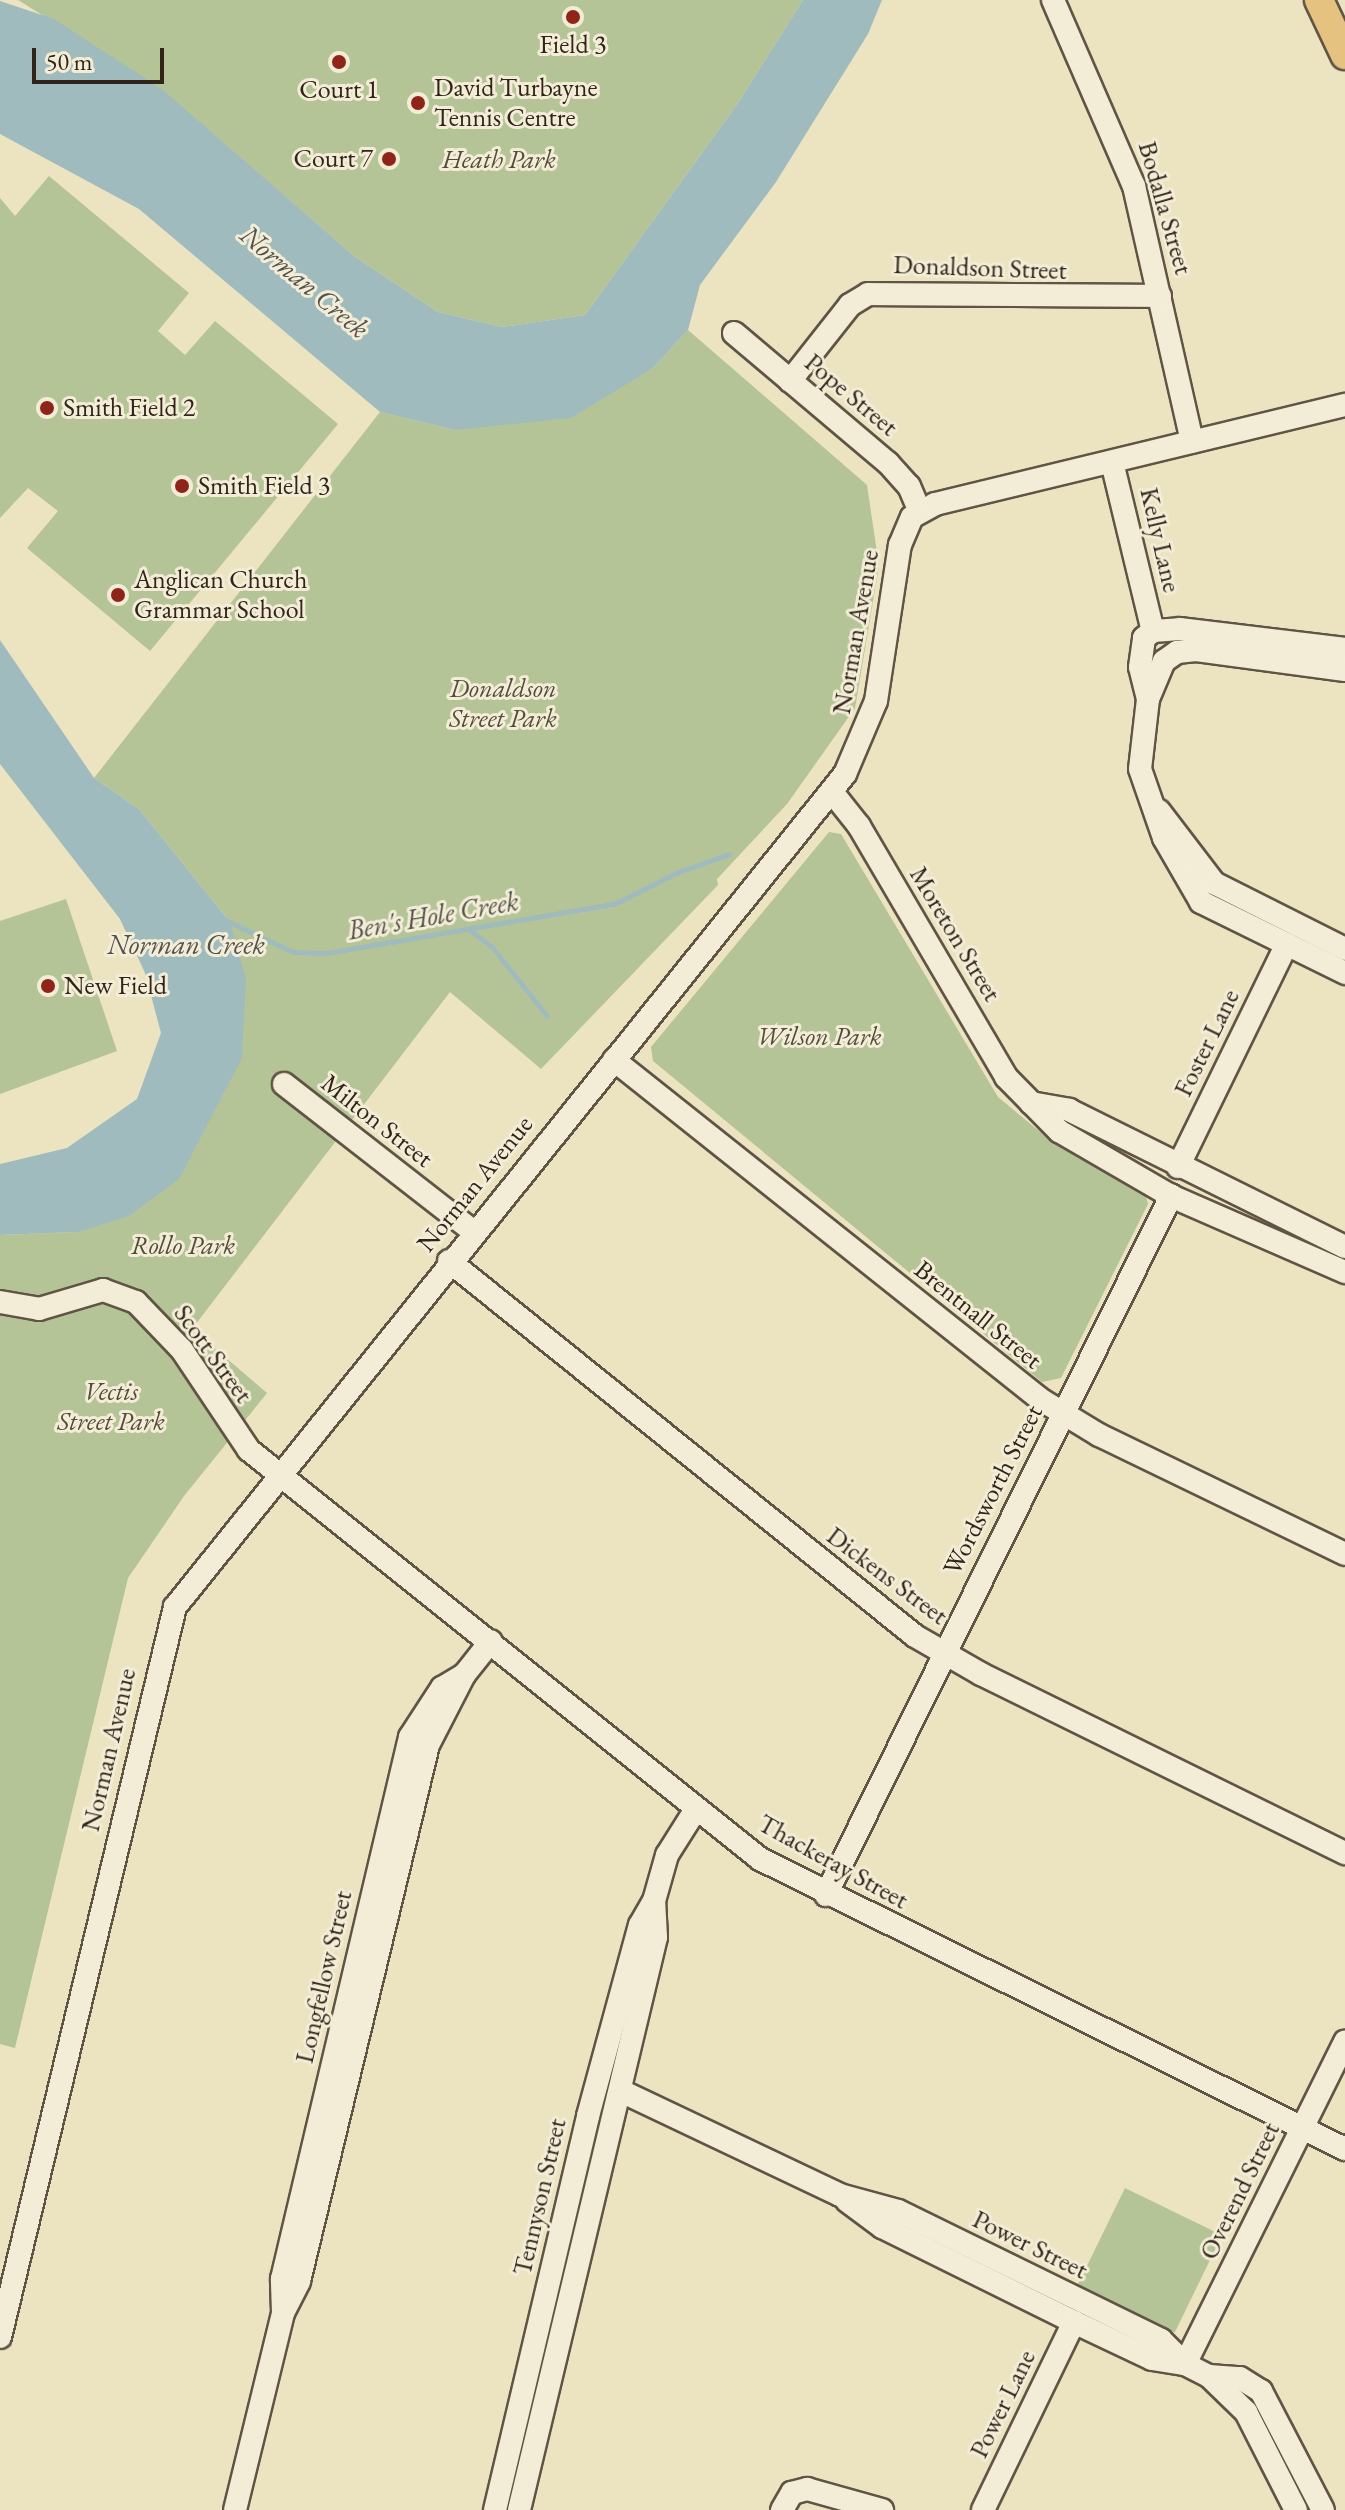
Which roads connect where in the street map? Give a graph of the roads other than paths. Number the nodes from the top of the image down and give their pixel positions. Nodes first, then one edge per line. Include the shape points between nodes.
1 (1053, 0) edge
2 (1319, 0) edge
3 (1345, 55) edge
4 (1160, 296) junction
5 (734, 333) dead end
6 (790, 381) junction
7 (1345, 405) edge
8 (1192, 442) junction
9 (1112, 462) junction
10 (919, 510) junction
11 (1153, 631) junction
12 (1345, 649) edge
13 (1345, 670) edge
14 (1148, 699) junction
15 (832, 792) junction
16 (1150, 802) junction
17 (1287, 944) junction
18 (1345, 949) edge
19 (1345, 973) edge
20 (614, 1060) junction
21 (284, 1084) dead end
22 (1031, 1103) junction
23 (1178, 1167) junction
24 (1171, 1196) junction
25 (473, 1231) junction
26 (1345, 1247) edge
27 (449, 1261) junction
28 (1345, 1272) edge
29 (0, 1302) edge
30 (1062, 1413) junction
31 (279, 1471) junction
32 (1345, 1554) edge
33 (491, 1641) junction
34 (943, 1654) junction
35 (696, 1809) junction
36 (1345, 1853) edge
37 (826, 1895) junction
38 (654, 1901) junction
39 (1345, 2042) edge
40 (621, 2091) junction
41 (1303, 2128) junction
42 (1345, 2149) edge
43 (840, 2195) junction
44 (1074, 2322) junction
45 (0, 2329) edge
46 (1185, 2364) junction
47 (1209, 2376) junction
48 (860, 2506) edge
49 (235, 2510) edge
50 (495, 2510) edge
51 (519, 2510) edge
52 (782, 2510) edge
53 (882, 2510) edge
54 (983, 2510) edge
55 (1296, 2510) edge
56 (1323, 2510) edge

1 - 4 street, Bodalla Street via 1128,168
2 - 3 main road
4 - 6 street, Donaldson Street via 868,294 850,305
4 - 8 street, Bodalla Street
5 - 6 street, Pope Street
6 - 10 street, Pope Street via 900,474
7 - 8 street
8 - 9 street
9 - 10 street
9 - 11 street, Kelly Lane
10 - 15 street, Norman Avenue via 902,538 871,721
11 - 12 street via 1180,629
11 - 14 street via 1144,638 1140,667
13 - 14 street via 1188,649 1165,660
14 - 16 street via 1140,769
15 - 20 street, Norman Avenue
15 - 22 street, Moreton Street via 859,826 1006,1077
16 - 17 street via 1201,902
16 - 18 street via 1214,883
17 - 19 street
17 - 23 street, Foster Lane
20 - 25 street, Norman Avenue
20 - 30 street, Brentnall Street
21 - 25 street, Milton Street
22 - 23 street via 1069,1110
22 - 24 street, Moreton Street via 1059,1131
23 - 26 street
24 - 28 street, Moreton Street
24 - 30 street, Wordsworth Street
25 - 27 street, Norman Avenue
27 - 31 street, Norman Avenue
27 - 34 street, Dickens Street via 897,1624
29 - 31 street, Scott Street via 39,1309 95,1291 126,1296 182,1350 243,1444
30 - 32 street, Brentnall Street
30 - 34 street, Wordsworth Street
31 - 33 street, Thackeray Street
31 - 45 street, Norman Avenue via 183,1591 168,1624
33 - 35 street, Thackeray Street
33 - 49 street, Longfellow Street via 464,1675 442,1688 410,1737 282,2279 283,2313
34 - 36 street, Dickens Street
34 - 37 street, Wordsworth Street
35 - 37 street, Thackeray Street via 760,1859
35 - 38 street, Tennyson Street via 667,1855
37 - 41 street, Thackeray Street
38 - 40 street, Tennyson Street via 656,1937
38 - 50 street, Tennyson Street via 640,1925 593,2097
39 - 41 street, Overend Street
40 - 43 street, Power Street
40 - 51 street, Tennyson Street
41 - 42 street, Thackeray Street
41 - 46 street, Overend Street
43 - 44 street, Power Street via 882,2227
43 - 46 street, Power Street via 898,2211 1161,2340
44 - 46 street, Power Street via 1152,2359
44 - 54 street, Power Lane
46 - 47 street, Power Street
47 - 55 street, Power Street via 1249,2417
47 - 56 street, Power Street via 1240,2378 1261,2391
48 - 52 street via 803,2489 792,2493
48 - 53 street

